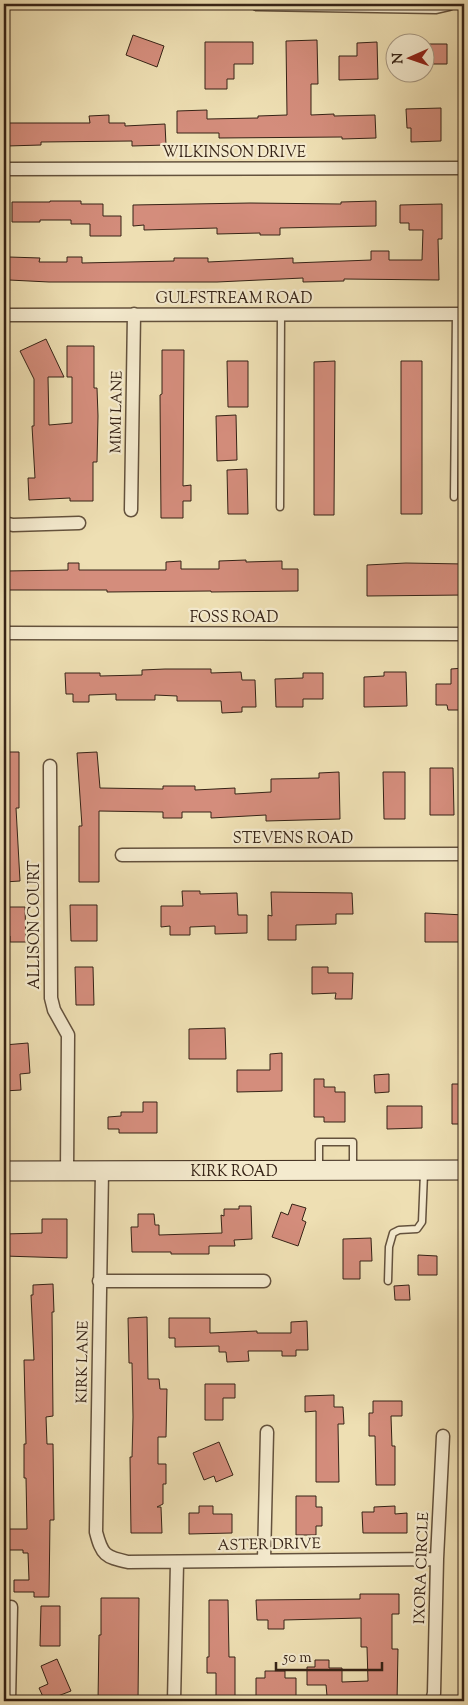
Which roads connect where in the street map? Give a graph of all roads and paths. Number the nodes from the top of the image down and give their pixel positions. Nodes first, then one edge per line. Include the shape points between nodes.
1 (257, 4) edge
2 (449, 4) edge
3 (464, 168) edge
4 (4, 169) edge
5 (134, 314) junction
6 (281, 314) junction
7 (460, 314) edge
8 (4, 315) edge
9 (454, 497) dead end
10 (280, 507) dead end
11 (132, 510) dead end
12 (4, 523) edge
13 (80, 523) dead end
14 (4, 633) edge
15 (464, 634) edge
16 (50, 766) dead end
17 (464, 854) edge
18 (122, 855) dead end
19 (319, 1170) junction
20 (353, 1170) junction
21 (424, 1170) junction
22 (464, 1170) edge
23 (4, 1171) edge
24 (67, 1171) junction
25 (102, 1171) junction
26 (264, 1280) dead end
27 (99, 1281) junction
28 (388, 1281) dead end
29 (267, 1432) dead end
30 (443, 1436) dead end
31 (103, 1553) joint
32 (437, 1559) junction
33 (264, 1560) junction
34 (177, 1563) junction
35 (11, 1608) dead end
36 (9, 1701) edge
37 (174, 1701) edge
38 (432, 1701) edge

1 - 2 street
3 - 4 street, WILKINSON DRIVE
5 - 6 street, GULFSTREAM ROAD
5 - 8 street, GULFSTREAM ROAD
5 - 11 street, MIMI LANE
6 - 7 street, GULFSTREAM ROAD
6 - 10 lane
7 - 9 lane
12 - 13 street
14 - 15 street, FOSS ROAD
16 - 24 street, ALLISON COURT via 51,998 68,1035
17 - 18 street, STEVENS ROAD
19 - 20 street, KIRK ROAD
19 - 20 lane via 319,1142 353,1142
19 - 25 street, KIRK ROAD
20 - 21 street, KIRK ROAD
21 - 22 street, KIRK ROAD
21 - 28 lane via 422,1222 414,1230 399,1230 393,1234 389,1247
23 - 24 street, KIRK ROAD
24 - 25 street, KIRK ROAD
25 - 27 street, KIRK LANE
26 - 27 street
27 - 31 street, KIRK LANE via 96,1532
29 - 33 street
30 - 32 street, IXORA CIRCLE
31 - 34 street, ASTER DRIVE via 128,1562
32 - 33 street, ASTER DRIVE
32 - 38 street, IXORA CIRCLE
33 - 34 street, ASTER DRIVE
34 - 37 street
35 - 36 street

